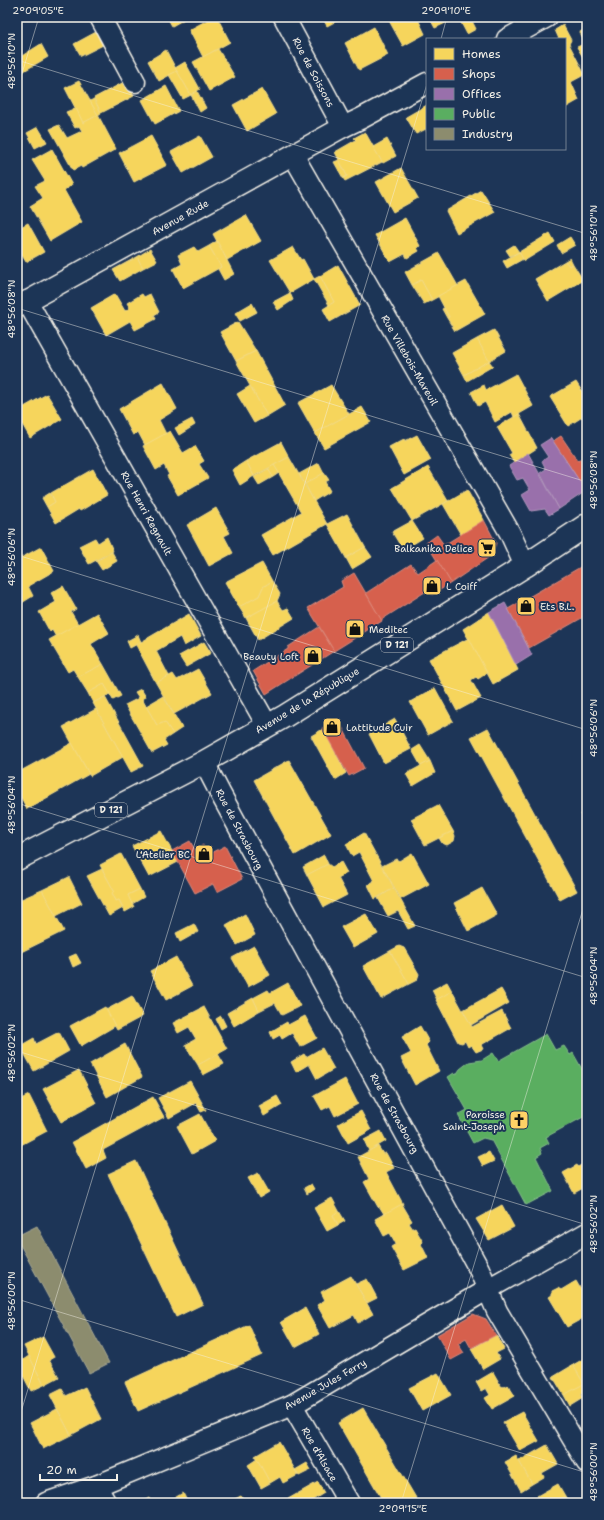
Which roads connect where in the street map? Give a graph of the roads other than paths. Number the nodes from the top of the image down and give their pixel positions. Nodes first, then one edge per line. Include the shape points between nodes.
1 (100, 17) edge
2 (284, 17) edge
3 (547, 17) edge
4 (509, 38) edge
5 (135, 82) dead end
6 (426, 83) edge
7 (343, 126) junction
8 (293, 155) junction
9 (22, 304) edge
10 (587, 524) edge
11 (525, 566) junction
12 (267, 725) junction
13 (204, 762) junction
14 (17, 859) edge
15 (587, 1233) edge
16 (488, 1289) junction
17 (292, 1405) junction
18 (587, 1464) edge
19 (96, 1486) junction
20 (46, 1503) edge
21 (106, 1503) edge
22 (349, 1503) edge

1 - 5 street
2 - 7 street, Rue de Soissons
3 - 4 street
6 - 7 street, Avenue Rude
7 - 8 street, Avenue Rude
8 - 9 street, Avenue Rude
8 - 11 street, Rue Villebois-Mareuil via 510,533
9 - 12 street, Rue Henri Regnault
10 - 11 main road, Avenue de la République / D 121
11 - 12 main road, Avenue de la République / D 121
12 - 13 main road, Avenue de la République / D 121
13 - 14 main road, Avenue de la République / D 121
13 - 16 street, Rue de Strasbourg
15 - 16 street, Avenue Jules Ferry
16 - 17 street, Avenue Jules Ferry
16 - 18 street, Rue de Strasbourg via 497,1311
17 - 19 street, Avenue Jules Ferry
17 - 22 street, Rue d'Alsace
19 - 20 street, Avenue Jules Ferry
19 - 21 street

